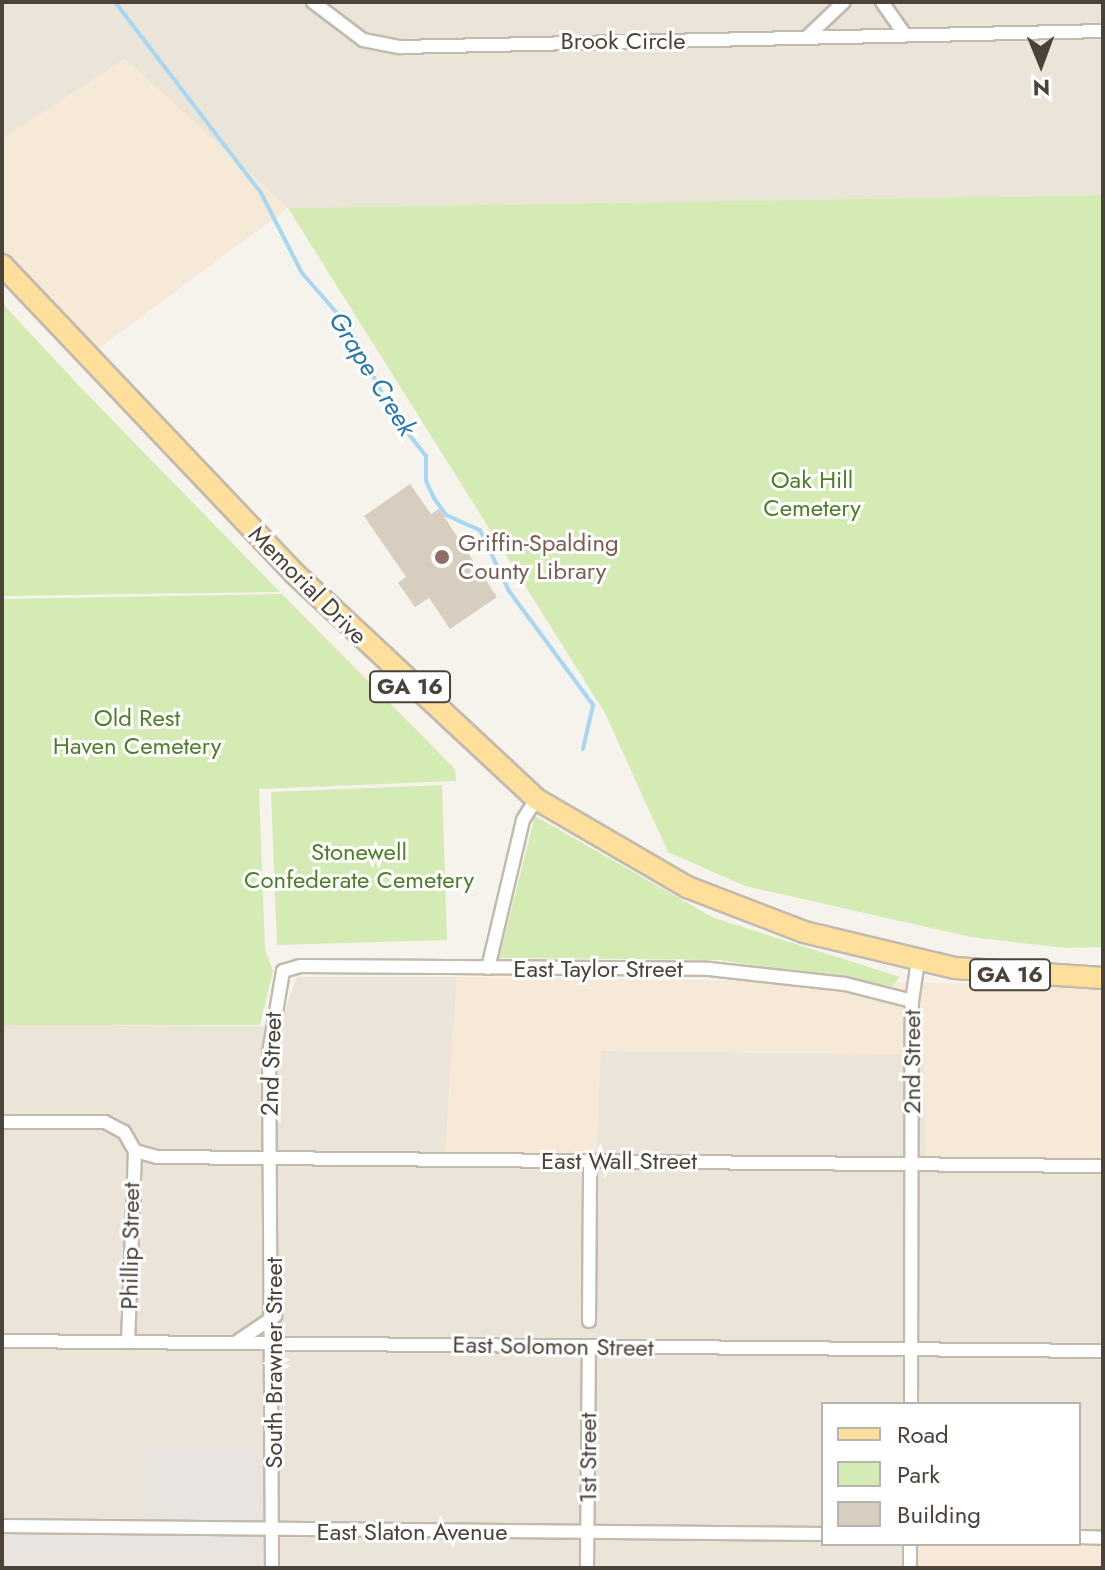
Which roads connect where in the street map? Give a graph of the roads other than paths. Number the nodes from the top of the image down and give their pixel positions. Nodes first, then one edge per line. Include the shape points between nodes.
1 (313, 2) edge
2 (844, 2) edge
3 (882, 2) edge
4 (1103, 31) edge
5 (905, 35) junction
6 (806, 38) junction
7 (2, 265) edge
8 (536, 799) junction
9 (918, 961) junction
10 (488, 968) junction
11 (283, 971) joint
12 (1103, 978) edge
13 (912, 1001) junction
14 (2, 1122) edge
15 (135, 1151) junction
16 (271, 1159) junction
17 (590, 1160) junction
18 (913, 1164) junction
19 (1103, 1166) edge
20 (275, 1316) junction
21 (589, 1321) dead end
22 (2, 1341) edge
23 (128, 1342) junction
24 (237, 1342) junction
25 (275, 1342) junction
26 (589, 1347) junction
27 (912, 1348) junction
28 (1103, 1351) edge
29 (911, 1402) edge
30 (2, 1526) edge
31 (272, 1531) junction
32 (588, 1533) junction
33 (821, 1534) edge
34 (1081, 1537) edge
35 (1103, 1538) edge
36 (910, 1546) edge
37 (272, 1568) edge
38 (587, 1568) edge
39 (910, 1568) edge

1 - 6 street, Brook Circle via 363,40 400,47
2 - 6 street
3 - 5 street
4 - 5 street, Brook Circle
5 - 6 street, Brook Circle
7 - 8 main road, Memorial Drive / GA 16 via 294,573
8 - 9 main road, Memorial Drive / GA 16 via 717,900 804,932
8 - 10 street via 523,820
9 - 12 main road, GA 16 via 1026,977
9 - 13 street, 2nd Street
10 - 11 street, East Taylor Street
10 - 13 street, East Taylor Street via 709,969 845,984
11 - 16 street, 2nd Street via 270,1029
13 - 18 street, 2nd Street
14 - 15 street via 105,1122 124,1132
15 - 16 street, East Wall Street
15 - 23 street, Phillip Street
16 - 17 street, East Wall Street
16 - 20 street, South Brawner Street
17 - 18 street, East Wall Street
17 - 21 street
18 - 19 street, East Wall Street
18 - 27 street, 2nd Street
20 - 24 street
20 - 25 street, South Brawner Street
22 - 23 street, East Solomon Street
23 - 24 street, East Solomon Street
24 - 25 street, East Solomon Street
25 - 26 street, East Solomon Street
25 - 31 street, South Brawner Street
26 - 27 street, East Solomon Street
26 - 32 street, 1st Street
27 - 28 street, East Solomon Street
27 - 29 street, 2nd Street
30 - 31 street, East Slaton Avenue
31 - 32 street, East Slaton Avenue
31 - 37 street, South Brawner Street
32 - 33 street, East Slaton Avenue
32 - 38 street, 1st Street
34 - 35 street
36 - 39 street

